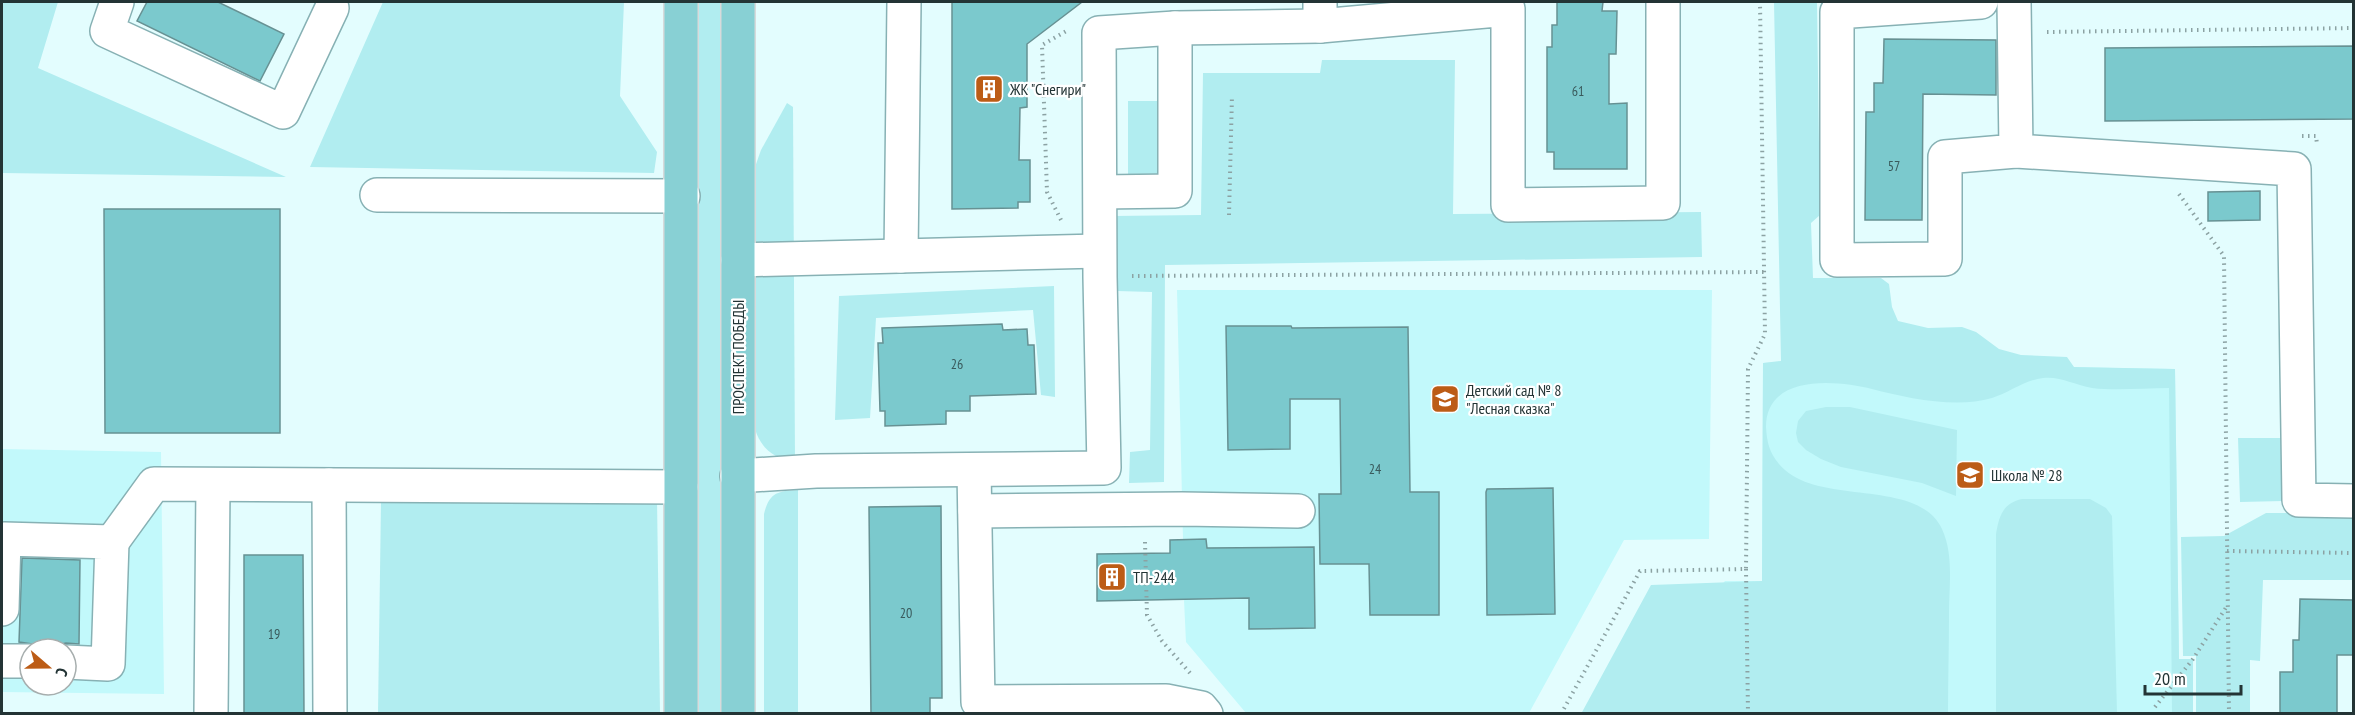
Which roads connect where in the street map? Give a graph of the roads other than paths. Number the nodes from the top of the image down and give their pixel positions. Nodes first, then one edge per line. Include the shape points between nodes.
1 (117, 2) edge
2 (681, 2) edge
3 (738, 2) edge
4 (904, 2) edge
5 (1663, 2) edge
6 (1981, 2) edge
7 (2014, 2) edge
8 (329, 4) edge
9 (1320, 14) edge
10 (1175, 28) junction
11 (2016, 152) junction
12 (1101, 192) junction
13 (377, 195) dead end
14 (683, 196) junction
15 (901, 256) junction
16 (738, 260) junction
17 (1099, 264) junction
18 (974, 470) junction
19 (737, 476) junction
20 (213, 484) junction
21 (328, 485) junction
22 (681, 487) junction
23 (2354, 501) edge
24 (975, 511) junction
25 (1298, 511) dead end
26 (112, 542) junction
27 (2, 609) edge
28 (2, 661) edge
29 (18, 661) edge
30 (78, 663) edge
31 (211, 714) edge
32 (330, 714) edge
33 (681, 714) edge
34 (738, 714) edge
35 (1206, 714) edge

1 - 8 lane via 107,31 283,112
2 - 14 main road
3 - 16 main road, ПРОСПЕКТ ПОБЕДЫ
4 - 15 lane
5 - 9 lane via 1663,203 1508,205 1508,9
6 - 11 lane via 1837,12 1837,260 1945,259 1945,157
7 - 11 lane
9 - 10 lane
10 - 12 lane via 1099,33
10 - 12 lane via 1175,191
11 - 23 lane via 2294,168 2299,500
12 - 17 lane
13 - 14 lane
14 - 22 main road
15 - 16 lane
15 - 17 lane
16 - 19 main road, ПРОСПЕКТ ПОБЕДЫ
17 - 18 lane via 1104,468
18 - 19 lane
18 - 24 lane
19 - 34 main road, ПРОСПЕКТ ПОБЕДЫ
20 - 21 lane
20 - 26 lane via 154,484
20 - 31 lane
21 - 22 lane
21 - 32 lane
22 - 33 main road
24 - 25 lane
24 - 35 lane via 978,702 1166,700 1201,708
26 - 27 lane via 4,539
26 - 30 lane via 108,664
28 - 29 lane

